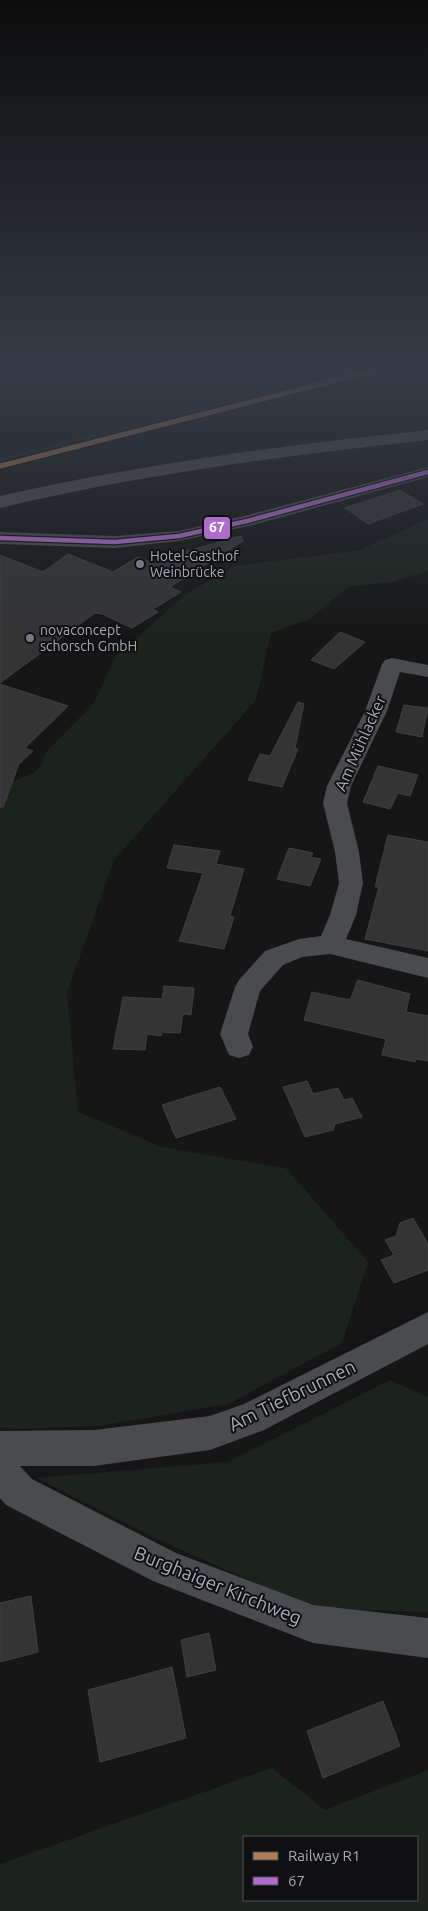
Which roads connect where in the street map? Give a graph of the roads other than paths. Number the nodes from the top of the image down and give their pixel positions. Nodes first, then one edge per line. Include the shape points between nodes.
1 (209, 460) edge
2 (268, 460) edge
3 (428, 472) edge
4 (0, 502) edge
5 (0, 520) edge
6 (0, 538) edge
7 (428, 671) edge
8 (330, 945) junction
9 (428, 968) edge
10 (239, 1047) dead end
11 (428, 1327) edge
12 (0, 1449) edge
13 (0, 1471) edge
14 (428, 1638) edge

1 - 4 highway via 42,491
2 - 5 highway via 95,496
3 - 6 street via 180,536 115,542
7 - 8 street, Am Mühlacker via 392,664 376,711 339,786 335,803 351,883 343,915
8 - 9 street
8 - 10 street via 299,948 274,958 248,987 234,1034
11 - 12 street, Am Tiefbrunnen via 252,1418 210,1433 94,1448
13 - 14 street, Burghaiger Kirchweg via 19,1492 175,1571 314,1624

